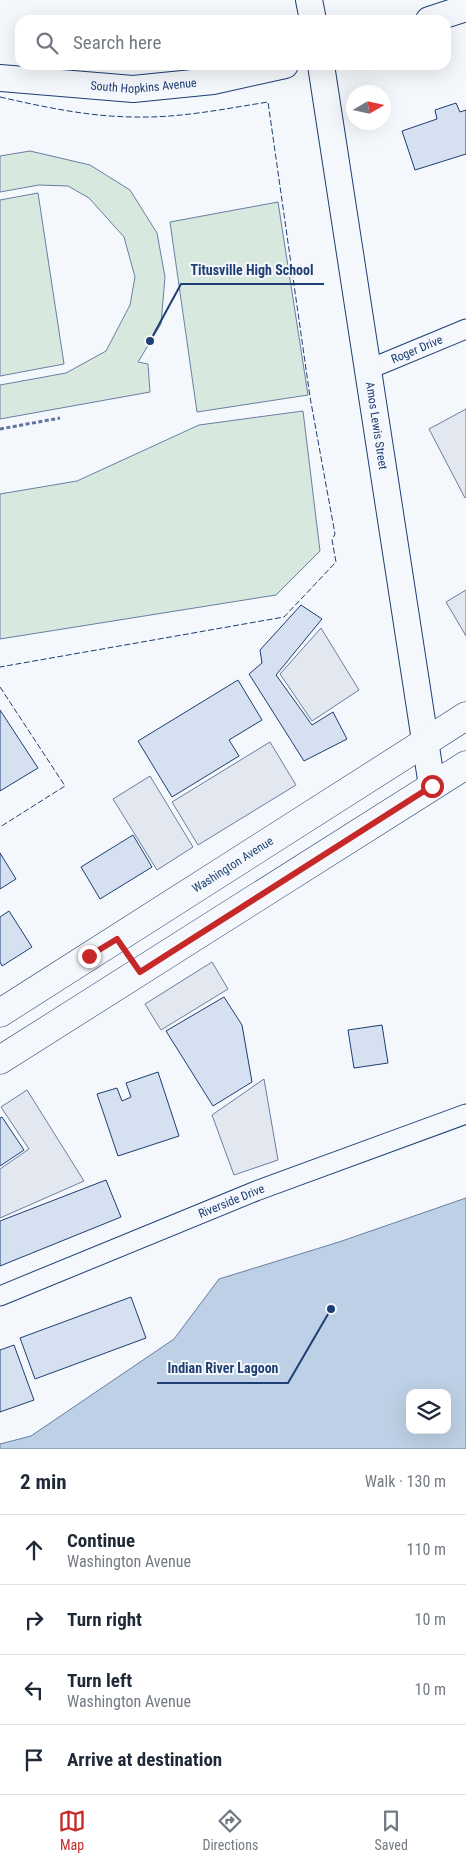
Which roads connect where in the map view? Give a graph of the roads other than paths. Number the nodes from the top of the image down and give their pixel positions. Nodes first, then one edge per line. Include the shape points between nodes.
1 (309, 0) edge
2 (466, 8) edge
3 (312, 15) edge
4 (444, 15) edge
5 (261, 70) edge
6 (322, 70) edge
7 (0, 78) edge
8 (466, 329) edge
9 (367, 370) junction
10 (466, 716) edge
11 (424, 743) junction
12 (466, 765) edge
13 (432, 786) junction
14 (117, 939) junction
15 (140, 972) junction
16 (0, 1012) edge
17 (0, 1060) edge
18 (466, 1114) edge
19 (0, 1296) edge

1 - 3 street
2 - 4 street
5 - 7 street, South Hopkins Avenue via 214,80 133,89
6 - 9 street, Amos Lewis Street
8 - 9 street, Roger Drive
9 - 11 street, Amos Lewis Street
10 - 11 main road, Washington Avenue
11 - 13 street, Amos Lewis Street
11 - 14 main road, Washington Avenue
12 - 13 main road
13 - 15 main road
14 - 15 main road
14 - 16 main road, Washington Avenue
15 - 17 main road
18 - 19 street, Riverside Drive via 256,1191

